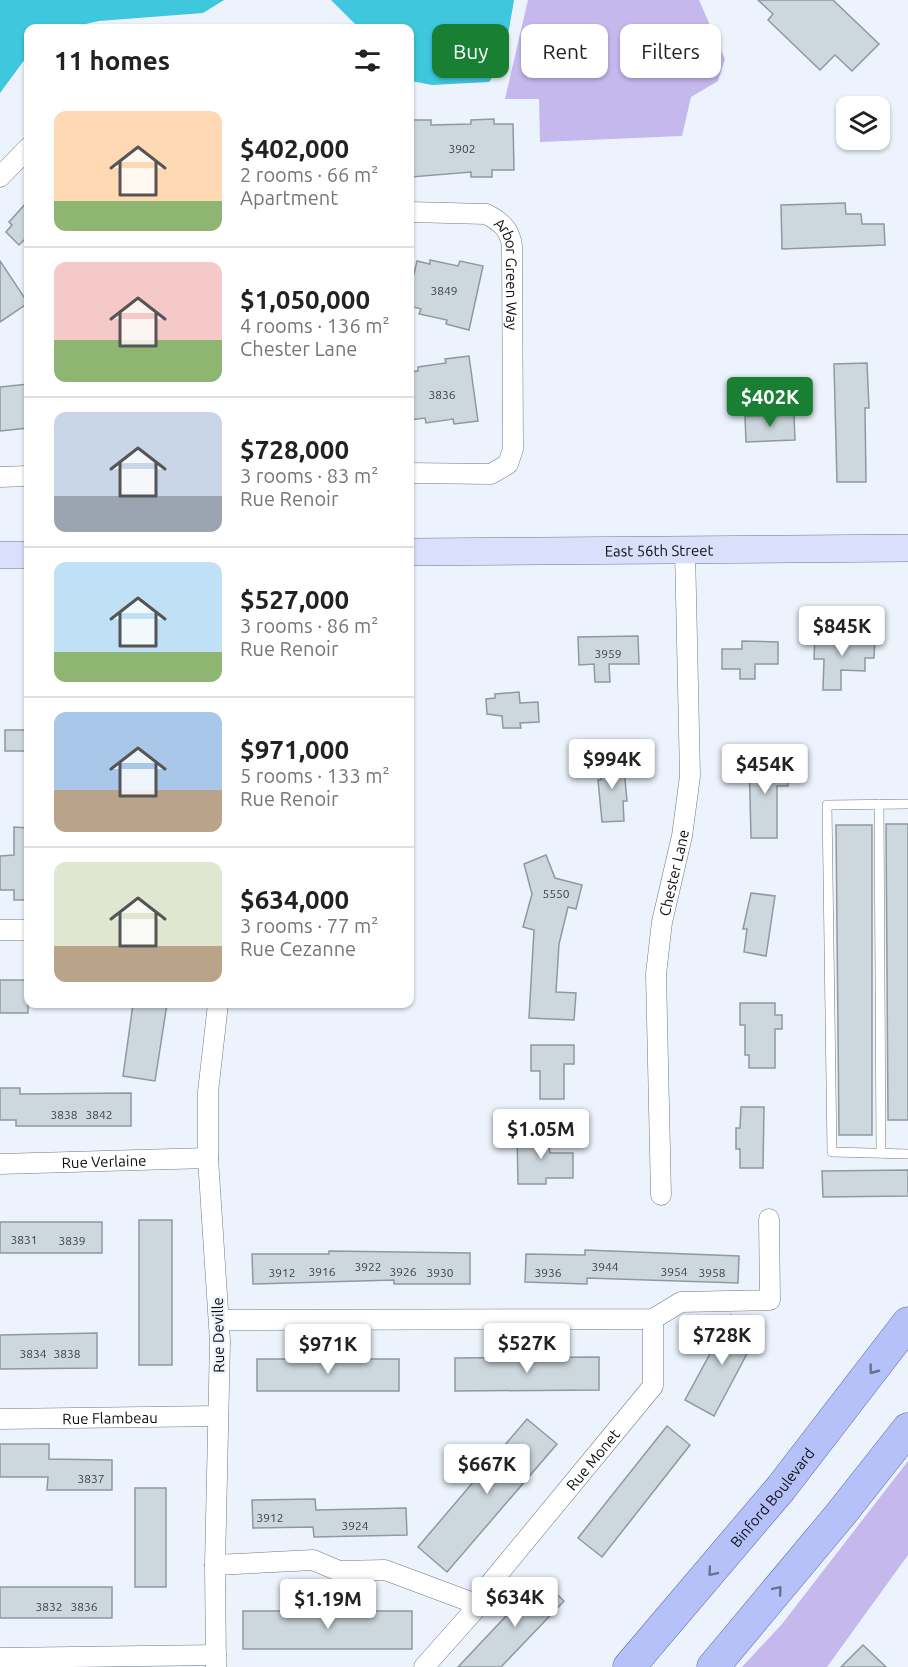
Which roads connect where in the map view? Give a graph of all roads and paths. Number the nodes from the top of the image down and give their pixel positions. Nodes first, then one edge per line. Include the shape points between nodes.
1 (24, 152) edge
2 (0, 177) edge
3 (414, 212) edge
4 (414, 473) edge
5 (24, 476) edge
6 (0, 477) edge
7 (908, 548) edge
8 (686, 550) junction
9 (414, 552) edge
10 (0, 555) edge
11 (24, 555) edge
12 (879, 804) junction
13 (908, 804) edge
14 (0, 930) edge
15 (24, 930) edge
16 (218, 1008) edge
17 (881, 1153) junction
18 (908, 1154) edge
19 (208, 1158) junction
20 (0, 1164) edge
21 (661, 1195) dead end
22 (769, 1219) dead end
23 (653, 1319) junction
24 (219, 1320) junction
25 (908, 1323) edge
26 (218, 1416) junction
27 (0, 1419) edge
28 (908, 1429) edge
29 (215, 1564) junction
30 (479, 1605) junction
31 (0, 1658) edge
32 (141, 1661) edge
33 (216, 1661) edge
34 (424, 1667) edge
35 (629, 1667) edge
36 (713, 1667) edge

1 - 2 street
3 - 4 street, Arbor Green Way via 486,214 504,227 512,246 512,453 508,464 491,474
5 - 6 street
7 - 8 street, East 56th Street
8 - 9 street, East 56th Street
8 - 21 street, Chester Lane via 690,776 656,974
10 - 11 street
12 - 13 lane
12 - 17 lane
12 - 17 lane via 827,805 832,1152
14 - 15 street
16 - 19 street, Rue Deville via 208,1092
17 - 18 lane
19 - 20 street, Rue Verlaine
19 - 24 street, Rue Deville
22 - 23 street via 770,1300 681,1302
23 - 24 street
23 - 30 street, Rue Monet via 653,1386 489,1585
24 - 26 street, Rue Deville
25 -> 35 main road, Binford Boulevard via 781,1488
26 - 27 street, Rue Flambeau
26 - 29 street, Rue Deville
36 -> 28 main road
29 - 30 street via 313,1560 339,1571 385,1570
29 - 33 street, Rue Deville
30 - 34 street, Rue Monet
31 - 32 street
32 - 33 street

